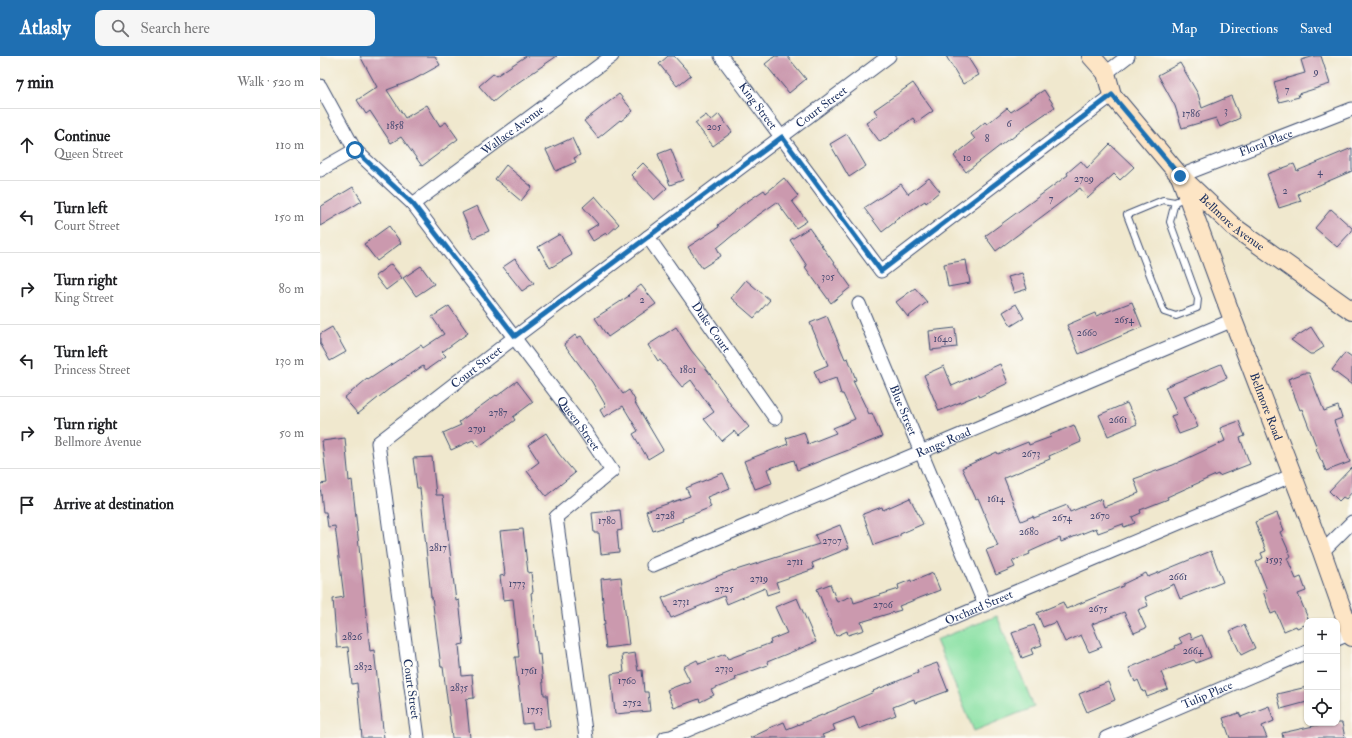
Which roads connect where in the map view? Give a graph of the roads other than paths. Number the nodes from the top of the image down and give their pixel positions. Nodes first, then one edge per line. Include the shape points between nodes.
1 (612, 56) edge
2 (721, 56) edge
3 (889, 56) edge
4 (1091, 56) edge
5 (1128, 56) edge
6 (1106, 73) junction
7 (320, 86) edge
8 (1112, 95) junction
9 (1352, 109) edge
10 (782, 137) junction
11 (355, 150) junction
12 (320, 170) edge
13 (1180, 176) junction
14 (1181, 199) junction
15 (413, 204) junction
16 (648, 237) junction
17 (859, 304) dead end
18 (1352, 311) edge
19 (1233, 320) junction
20 (515, 336) junction
21 (775, 418) dead end
22 (921, 452) junction
23 (1293, 476) junction
24 (1352, 522) edge
25 (1322, 552) junction
26 (653, 565) dead end
27 (985, 605) junction
28 (1347, 636) edge
29 (1304, 653) edge
30 (418, 738) edge
31 (586, 738) edge
32 (665, 738) edge
33 (1106, 738) edge

1 - 15 street, Wallace Avenue
2 - 10 street, King Street
3 - 10 street, Court Street
4 - 6 main road, Bellmore Avenue
5 - 6 street
6 - 8 main road, Bellmore Avenue
7 - 11 street, Queen Street
8 - 10 street, King Street via 881,271
8 - 13 main road, Bellmore Avenue
9 - 13 street, Floral Place
10 - 16 street, Court Street
11 - 12 street
11 - 15 street, Queen Street
13 - 14 main road, Bellmore Road
13 - 18 main road, Bellmore Avenue via 1234,226
14 - 14 lane via 1164,200 1127,215 1164,312 1176,316 1197,308 1198,299 1170,222
14 - 19 main road, Bellmore Road
15 - 20 street, Queen Street
16 - 20 street, Court Street
16 - 21 street, Duke Court
17 - 22 street, Blue Street
19 - 22 street, Range Road
19 - 23 main road, Bellmore Road
20 - 30 street, Court Street via 378,443
20 - 31 street, Queen Street via 612,471 556,517
22 - 26 street, Range Road
22 - 27 street, Blue Street
23 - 25 main road, Bellmore Road
23 - 27 street, Orchard Street
24 - 25 street
25 - 28 main road, Bellmore Road
27 - 32 street, Orchard Street
29 - 33 street, Tulip Place

